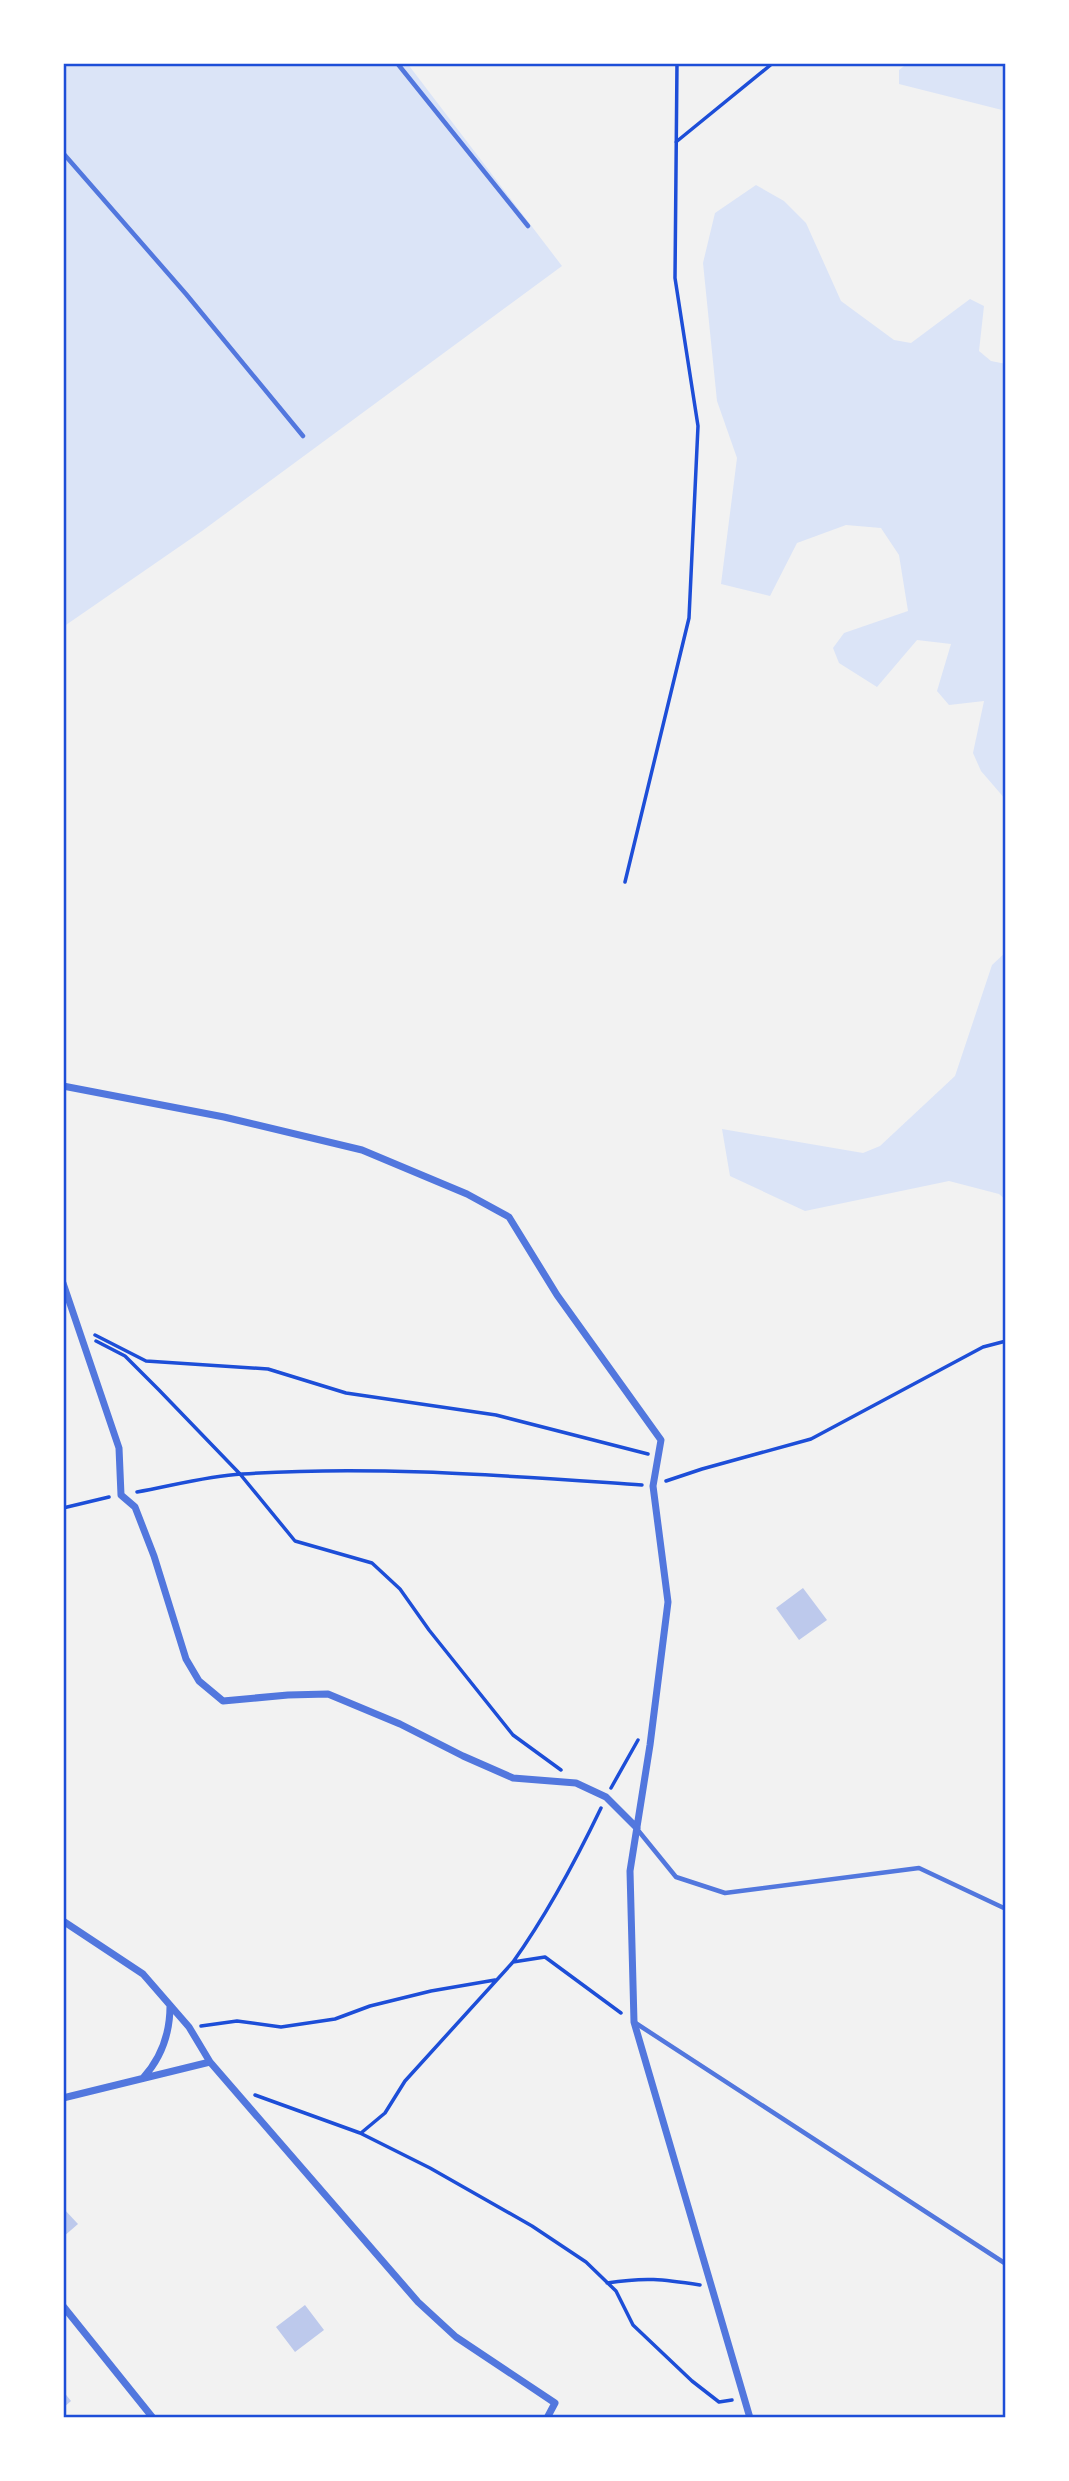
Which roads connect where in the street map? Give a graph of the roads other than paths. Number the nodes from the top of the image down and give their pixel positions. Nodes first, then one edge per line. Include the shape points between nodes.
1 (397, 63) edge
2 (63, 153) edge
3 (528, 226) dead end
4 (303, 436) dead end
5 (63, 1086) edge
6 (63, 1283) edge
7 (636, 1828) junction
8 (1006, 1909) edge
9 (63, 1921) edge
10 (170, 2006) junction
11 (634, 2022) junction
12 (210, 2062) junction
13 (143, 2079) junction
14 (63, 2098) edge
15 (1006, 2264) edge
16 (63, 2306) edge
17 (153, 2418) edge
18 (547, 2418) edge
19 (750, 2418) edge

1 - 3 lane
2 - 4 lane
5 - 7 street via 362,1150 467,1194 509,1217 557,1295 661,1440 653,1486 668,1602
6 - 7 street via 119,1448 121,1495 135,1507 186,1659 199,1681 223,1701 328,1694 513,1778 576,1783 606,1797
7 - 8 lane via 676,1877 725,1893 919,1868
7 - 11 street via 629,1871
9 - 10 street via 143,1974
10 - 12 street
10 - 13 street via 160,2056
11 - 15 lane
11 - 19 street
12 - 13 street
12 - 18 street via 418,2302 456,2337 555,2403
13 - 14 street
16 - 17 street

